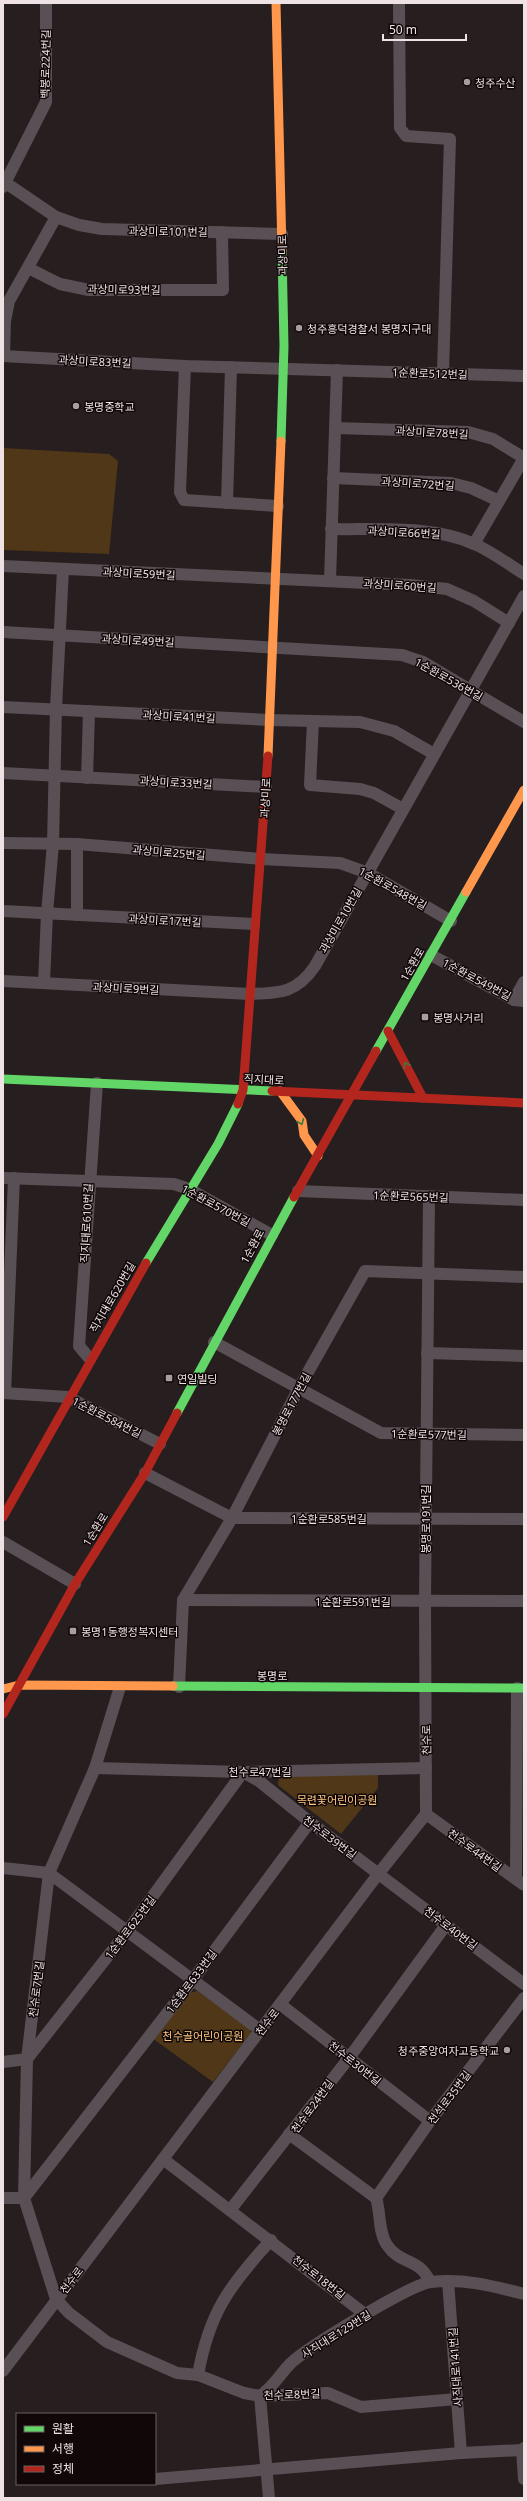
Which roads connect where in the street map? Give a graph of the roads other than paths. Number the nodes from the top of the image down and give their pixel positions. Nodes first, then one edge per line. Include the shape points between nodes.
1 (46, 3) edge
2 (276, 3) edge
3 (399, 3) edge
4 (4, 184) edge
5 (56, 217) junction
6 (222, 232) junction
7 (282, 234) junction
8 (28, 268) junction
9 (4, 356) edge
10 (185, 366) junction
11 (231, 367) junction
12 (282, 368) junction
13 (337, 370) junction
14 (442, 373) junction
15 (524, 376) edge
16 (335, 428) junction
17 (524, 458) edge
18 (333, 478) junction
19 (499, 501) junction
20 (227, 503) junction
21 (278, 506) junction
22 (332, 528) junction
23 (474, 544) junction
24 (3, 566) edge
25 (63, 569) junction
26 (524, 574) edge
27 (275, 578) junction
28 (330, 581) junction
29 (524, 596) edge
30 (508, 623) junction
31 (3, 632) edge
32 (60, 635) junction
33 (273, 647) junction
34 (470, 690) junction
35 (3, 707) edge
36 (56, 708) junction
37 (89, 711) junction
38 (269, 720) junction
39 (313, 721) junction
40 (524, 722) edge
41 (434, 754) junction
42 (3, 773) edge
43 (54, 775) junction
44 (87, 778) junction
45 (266, 787) junction
46 (524, 790) edge
47 (403, 809) junction
48 (3, 843) edge
49 (53, 844) junction
50 (77, 844) junction
51 (261, 859) junction
52 (368, 873) junction
53 (3, 911) edge
54 (47, 913) junction
55 (77, 915) junction
56 (451, 921) junction
57 (254, 924) junction
58 (431, 955) junction
59 (3, 981) edge
60 (524, 982) edge
61 (44, 983) junction
62 (250, 994) junction
63 (519, 1000) edge
64 (388, 1031) junction
65 (3, 1079) edge
66 (97, 1083) junction
67 (243, 1090) junction
68 (280, 1091) junction
69 (352, 1095) junction
70 (423, 1098) junction
71 (524, 1103) edge
72 (318, 1156) junction
73 (9, 1178) edge
74 (89, 1181) junction
75 (189, 1189) junction
76 (298, 1191) junction
77 (429, 1197) junction
78 (524, 1200) edge
79 (272, 1235) junction
80 (428, 1273) junction
81 (524, 1277) edge
82 (10, 1285) joint
83 (214, 1342) junction
84 (427, 1352) junction
85 (524, 1356) edge
86 (90, 1359) junction
87 (299, 1388) junction
88 (4, 1393) edge
89 (68, 1397) junction
90 (426, 1434) junction
91 (524, 1435) edge
92 (160, 1444) junction
93 (144, 1473) junction
94 (3, 1517) edge
95 (232, 1518) junction
96 (425, 1518) junction
97 (524, 1519) edge
98 (3, 1542) edge
99 (75, 1584) junction
100 (183, 1600) junction
101 (425, 1601) junction
102 (524, 1601) edge
103 (19, 1685) junction
104 (425, 1686) junction
105 (120, 1687) junction
106 (179, 1687) junction
107 (521, 1688) edge
108 (3, 1689) edge
109 (4, 1710) edge
110 (95, 1768) junction
111 (426, 1768) junction
112 (243, 1772) junction
113 (426, 1814) junction
114 (310, 1822) junction
115 (3, 1868) edge
116 (49, 1873) junction
117 (379, 1873) junction
118 (520, 1882) edge
119 (446, 1924) junction
120 (126, 1933) junction
121 (192, 1981) junction
122 (524, 1984) edge
123 (524, 1998) edge
124 (280, 2004) junction
125 (260, 2030) junction
126 (349, 2058) junction
127 (27, 2059) junction
128 (3, 2062) edge
129 (430, 2121) junction
130 (289, 2134) junction
131 (163, 2159) junction
132 (3, 2198) edge
133 (24, 2198) junction
134 (376, 2198) junction
135 (230, 2209) junction
136 (271, 2240) junction
137 (448, 2281) junction
138 (430, 2282) junction
139 (524, 2294) edge
140 (56, 2300) junction
141 (366, 2315) junction
142 (3, 2371) edge
143 (198, 2376) junction
144 (260, 2396) junction
145 (457, 2399) junction
146 (523, 2449) edge
147 (461, 2453) junction
148 (266, 2471) junction
149 (156, 2479) edge
150 (524, 2479) edge
151 (269, 2498) edge

1 - 4 street, 백봉로224번길 via 46,102
2 - 7 street, 과상미로
3 - 14 street via 400,128 406,136 450,139
4 - 5 street, 과상미로101번길
5 - 6 street, 과상미로101번길 via 79,226 102,229
5 - 8 street
6 - 7 street, 과상미로101번길
6 - 8 street, 과상미로93번길 via 223,290 89,290 60,284
7 - 12 street, 과상미로
8 - 9 street, 과상미로83번길 via 9,302 5,321
9 - 10 street, 과상미로83번길
10 - 11 street, 과상미로83번길
10 - 20 street via 180,492 184,500
11 - 12 street, 과상미로83번길
11 - 20 street
12 - 13 street, 1순환로512번길
12 - 21 street, 과상미로
13 - 14 street, 1순환로512번길
13 - 16 street
14 - 15 street, 1순환로512번길
16 - 17 street, 과상미로78번길 via 468,432 493,439
16 - 18 street
17 - 19 street
18 - 19 street, 과상미로72번길 via 451,483 471,488
18 - 22 street
19 - 23 street
20 - 21 street
21 - 27 street, 과상미로
22 - 23 street, 과상미로66번길 via 435,533
22 - 28 street
23 - 26 street, 과상미로66번길
24 - 25 street, 과상미로59번길
25 - 27 street, 과상미로59번길
25 - 32 street
27 - 28 street, 과상미로59번길
27 - 33 street, 과상미로
28 - 30 street, 과상미로60번길 via 447,589 474,601
29 - 30 street, 과상미로10번길
30 - 34 street, 과상미로10번길
31 - 32 street, 과상미로49번길
32 - 33 street, 과상미로49번길
32 - 36 street
33 - 34 street, 1순환로536번길 via 402,655 423,662
33 - 38 street, 과상미로
34 - 40 street, 1순환로536번길
34 - 41 street, 과상미로10번길
35 - 36 street, 과상미로41번길
36 - 37 street, 과상미로41번길
36 - 43 street
37 - 38 street, 과상미로41번길
37 - 44 street
38 - 39 street, 과상미로41번길
38 - 45 street, 과상미로
39 - 41 street via 377,725 394,731
39 - 47 street via 310,785 360,789 374,793
41 - 47 street, 과상미로10번길
42 - 43 street, 과상미로33번길
43 - 44 street, 과상미로33번길
43 - 49 street
44 - 45 street, 과상미로33번길
45 - 51 street, 과상미로
46 - 56 street, 1순환로
47 - 52 street, 과상미로10번길
48 - 49 street, 과상미로25번길
49 - 50 street, 과상미로25번길
49 - 54 street
50 - 51 street, 과상미로25번길
50 - 55 street
51 - 52 street, 1순환로548번길 via 340,863
51 - 57 street, 과상미로
52 - 56 street, 1순환로548번길
52 - 62 street, 과상미로10번길 via 307,977 293,988 275,993
53 - 54 street, 과상미로17번길
54 - 55 street, 과상미로17번길
54 - 61 street
55 - 57 street, 과상미로17번길
56 - 58 street, 1순환로
57 - 62 street, 과상미로
58 - 63 street, 1순환로549번길
58 - 64 street, 1순환로
59 - 61 street, 과상미로9번길
60 - 63 street
61 - 62 street, 과상미로9번길
62 - 67 street, 과상미로
64 - 69 street, 1순환로
70 -> 64 street
65 - 66 street, 직지대로
66 - 67 street, 직지대로
66 - 74 street, 직지대로610번길
67 - 68 street, 직지대로
67 - 75 street, 직지대로620번길 via 235,1114
68 - 69 street, 직지대로
68 -> 72 street via 302,1120 304,1135
69 - 70 street, 직지대로
69 - 72 street, 1순환로
70 - 71 street, 직지대로
72 - 76 street, 1순환로
73 - 74 street, 1순환로570번길
73 - 82 street, 1순환로570번길
74 - 75 street, 1순환로570번길 via 174,1184
74 - 86 street, 직지대로610번길 via 79,1346
75 - 79 street, 1순환로570번길
75 - 86 street, 직지대로620번길
76 - 77 street, 1순환로565번길
76 - 79 street, 1순환로
77 - 78 street, 1순환로565번길
77 - 80 street, 봉명로191번길
79 - 83 street, 1순환로
80 - 81 street, 봉명로177번길
80 - 84 street, 봉명로191번길
80 - 87 street, 봉명로177번길 via 365,1271
82 - 88 street, 1순환로584번길
83 - 87 street, 1순환로577번길
83 - 92 street, 1순환로
84 - 85 street
84 - 90 street, 봉명로191번길
86 - 89 street, 직지대로620번길
87 - 90 street, 1순환로577번길 via 381,1433
87 - 95 street, 봉명로177번길
88 - 89 street, 1순환로584번길
89 - 92 street, 1순환로584번길
89 - 94 street, 직지대로620번길
90 - 91 street, 1순환로577번길
90 - 96 street, 봉명로191번길
92 - 93 street, 1순환로
93 - 95 street, 1순환로585번길
93 - 99 street, 1순환로
95 - 96 street, 1순환로585번길
95 - 100 street, 봉명로177번길
96 - 97 street, 1순환로585번길
96 - 101 street, 봉명로191번길
98 - 99 street
99 - 103 street, 1순환로
100 - 101 street, 1순환로591번길
100 - 106 street, 봉명로177번길
101 - 102 street, 1순환로591번길
101 - 104 street, 봉명로191번길
103 - 105 street, 봉명로
103 - 108 street, 봉명로
103 - 109 street, 1순환로
104 - 106 street, 봉명로
104 - 107 street, 봉명로
104 - 111 street, 천수로
105 - 106 street, 봉명로
105 - 110 street, 천수로7번길
107 - 118 street
110 - 112 street, 천수로47번길
110 - 116 street, 천수로7번길
111 - 112 street, 천수로47번길
111 - 113 street, 천수로
112 - 114 street, 천수로39번길 via 259,1781
112 - 120 street, 1순환로625번길
113 - 117 street, 천수로
113 - 118 street, 천수로44번길
114 - 117 street, 천수로39번길
114 - 121 street, 1순환로633번길
115 - 116 street
116 - 120 street
116 - 127 street, 천수로7번길
117 - 119 street, 천수로40번길
117 - 124 street, 천수로
119 - 122 street, 천수로40번길
119 - 126 street, 천수로24번길
120 - 121 street
120 - 127 street, 1순환로625번길
121 - 125 street
121 - 133 street, 1순환로633번길
123 - 129 street, 천석로35번길
124 - 125 street, 천수로
124 - 126 street, 천수로30번길
125 - 131 street, 천수로
126 - 129 street, 천수로30번길
126 - 130 street, 천수로24번길
127 - 128 street
127 - 133 street, 천수로7번길
129 - 134 street, 천석로35번길
130 - 134 street, 천수로24번길
130 - 135 street
131 - 135 street, 천수로18번길
131 - 140 street, 천수로
132 - 133 street
133 - 140 street, 천수로7번길
134 - 138 street via 382,2238 387,2247 396,2256 424,2270
135 - 136 street, 천수로18번길
136 - 141 street, 천수로18번길
136 - 143 street via 226,2294 203,2345
137 - 138 street, 사직대로129번길
137 - 139 street, 사직대로129번길 via 469,2281
137 - 145 street, 사직대로141번길
138 - 141 street, 사직대로129번길
140 - 142 street, 천수로
140 - 143 street, 천수로8번길 via 107,2342 177,2373
141 - 144 street, 사직대로129번길 via 291,2363 274,2385
143 - 144 street, 천수로8번길 via 244,2393
144 - 145 street, 천수로8번길 via 328,2393 360,2407
144 - 148 street
145 - 147 street, 사직대로141번길
146 - 147 street
146 - 150 street
147 - 148 street
148 - 149 street
148 - 151 street

